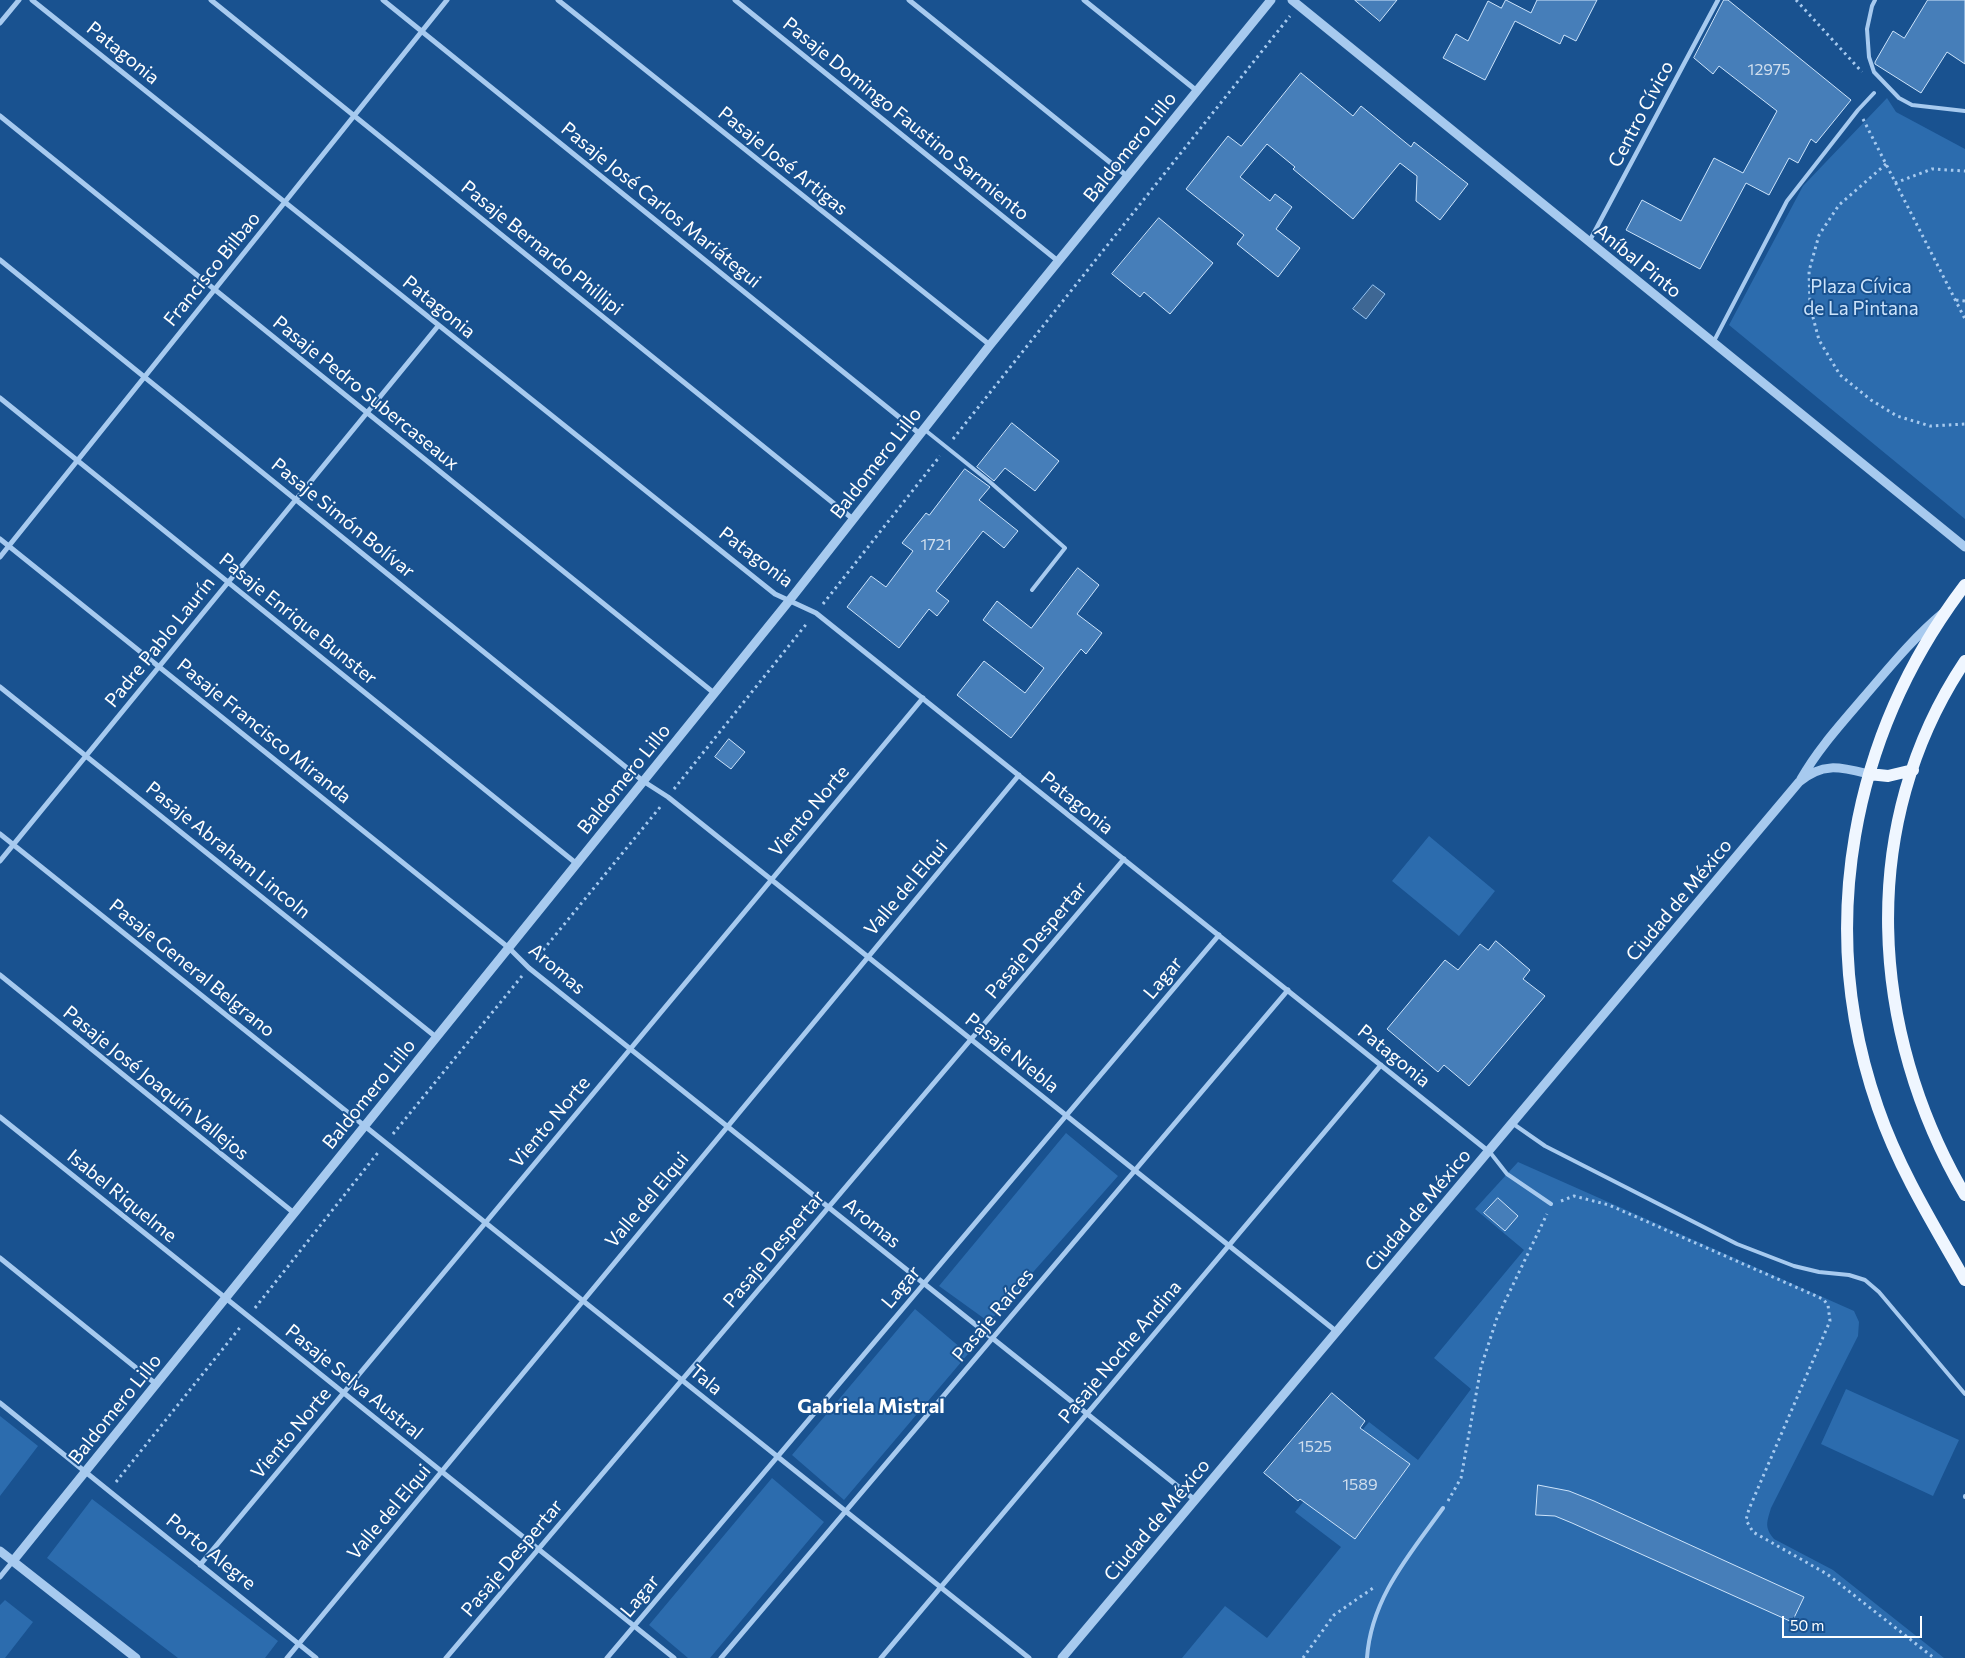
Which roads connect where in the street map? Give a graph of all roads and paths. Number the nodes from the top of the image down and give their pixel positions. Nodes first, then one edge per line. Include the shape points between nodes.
1 (19, 0) edge
2 (32, 0) edge
3 (211, 0) edge
4 (383, 0) edge
5 (447, 0) edge
6 (558, 0) edge
7 (735, 0) edge
8 (909, 0) edge
9 (1084, 0) edge
10 (1271, 0) edge
11 (1718, 0) edge
12 (1796, 0) edge
13 (1875, 0) edge
14 (1295, 3) edge
15 (0, 23) edge
16 (422, 32) junction
17 (1197, 91) junction
18 (1874, 93) joint
19 (1858, 110) junction
20 (1965, 111) edge
21 (0, 116) edge
22 (354, 116) junction
23 (1886, 164) junction
24 (1965, 171) edge
25 (1127, 176) junction
26 (1895, 183) junction
27 (284, 202) junction
28 (1589, 242) junction
29 (0, 260) edge
30 (1058, 261) junction
31 (215, 290) junction
32 (1955, 300) junction
33 (1965, 301) edge
34 (1965, 319) edge
35 (438, 326) junction
36 (1713, 343) junction
37 (990, 345) junction
38 (144, 377) junction
39 (0, 398) edge
40 (368, 413) junction
41 (1965, 424) edge
42 (922, 431) junction
43 (947, 448) junction
44 (77, 460) junction
45 (296, 500) junction
46 (853, 519) junction
47 (0, 539) edge
48 (9, 546) junction
49 (1965, 546) edge
50 (0, 557) edge
51 (229, 582) junction
52 (1965, 585) edge
53 (1032, 590) dead end
54 (789, 600) junction
55 (1947, 610) junction
56 (816, 613) junction
57 (1965, 661) edge
58 (160, 666) junction
59 (0, 687) edge
60 (714, 693) junction
61 (923, 698) junction
62 (86, 756) junction
63 (1913, 770) junction
64 (1869, 774) junction
65 (1019, 775) junction
66 (643, 781) junction
67 (1799, 782) junction
68 (668, 797) junction
69 (0, 834) edge
70 (13, 844) junction
71 (1124, 859) junction
72 (0, 861) edge
73 (577, 864) junction
74 (771, 880) junction
75 (1218, 935) junction
76 (509, 948) junction
77 (868, 957) junction
78 (0, 975) edge
79 (1288, 990) junction
80 (436, 1037) junction
81 (971, 1040) junction
82 (630, 1049) junction
83 (1381, 1065) junction
84 (1066, 1115) junction
85 (0, 1117) edge
86 (1512, 1123) junction
87 (365, 1125) junction
88 (728, 1127) junction
89 (1488, 1151) junction
90 (1135, 1170) junction
91 (1965, 1195) edge
92 (1551, 1204) junction
93 (828, 1208) junction
94 (294, 1213) junction
95 (486, 1222) junction
96 (1229, 1246) junction
97 (0, 1258) edge
98 (1963, 1273) edge
99 (924, 1284) junction
100 (225, 1298) junction
101 (584, 1301) junction
102 (1337, 1332) junction
103 (992, 1339) junction
104 (682, 1380) junction
105 (156, 1384) junction
106 (344, 1393) junction
107 (1965, 1394) edge
108 (0, 1403) edge
109 (1087, 1414) junction
110 (777, 1457) junction
111 (85, 1472) junction
112 (442, 1472) junction
113 (1194, 1500) junction
114 (1443, 1508) joint
115 (845, 1512) junction
116 (539, 1549) junction
117 (0, 1551) edge
118 (12, 1561) junction
119 (200, 1565) junction
120 (1396, 1573) junction
121 (0, 1577) edge
122 (940, 1588) junction
123 (634, 1626) junction
124 (299, 1644) junction
125 (136, 1658) edge
126 (287, 1658) edge
127 (316, 1658) edge
128 (446, 1658) edge
129 (607, 1658) edge
130 (674, 1658) edge
131 (721, 1658) edge
132 (881, 1658) edge
133 (1029, 1658) edge
134 (1062, 1658) edge
135 (1303, 1658) edge
136 (1367, 1658) edge
137 (1934, 1658) edge

1 - 15 street
2 - 27 street, Patagonia
3 - 22 street, Pasaje Bernardo Phillipi
4 - 16 street, Pasaje José Carlos Mariátegui
5 - 16 street, Francisco Bilbao
6 - 37 street, Pasaje José Artigas
7 - 30 street, Pasaje Domingo Faustino Sarmiento
8 - 25 street
9 - 17 street
10 - 17 street, Baldomero Lillo
11 - 28 street, Centro Cívico
12 - 18 path via 1870,81
13 - 20 lane via 1866,28 1874,72 1898,98 1912,105
14 - 28 street, Aníbal Pinto
14 - 43 path
16 - 22 street, Francisco Bilbao
16 - 42 street, Pasaje José Carlos Mariátegui
17 - 25 street, Baldomero Lillo
18 - 19 lane
19 - 23 path
19 - 36 lane via 1787,201
21 - 31 street, Pasaje Pedro Subercaseaux
22 - 27 street, Francisco Bilbao
22 - 46 street, Pasaje Bernardo Phillipi
23 - 26 path
23 - 41 path via 1839,204 1819,235 1809,271 1810,306 1819,340 1840,375 1897,416 1930,426
24 - 26 path via 1932,169
25 - 30 street, Baldomero Lillo
26 - 32 path
27 - 31 street, Francisco Bilbao
27 - 35 street, Patagonia
28 - 36 street, Aníbal Pinto
29 - 38 street, Pasaje Simón Bolívar
30 - 37 street, Baldomero Lillo
31 - 38 street, Francisco Bilbao
31 - 40 street, Pasaje Pedro Subercaseaux
32 - 33 path
32 - 34 path
35 - 40 street, Padre Pablo Laurín
35 - 54 street, Patagonia via 775,594
36 - 49 street, Aníbal Pinto
37 - 42 street, Baldomero Lillo
38 - 44 street, Francisco Bilbao
38 - 45 street, Pasaje Simón Bolívar
39 - 44 street, Pasaje Enrique Bunster
40 - 45 street, Padre Pablo Laurín
40 - 60 street, Pasaje Pedro Subercaseaux
42 - 43 lane
42 - 46 street, Baldomero Lillo
43 - 53 lane via 1065,548
43 - 56 path
44 - 48 street, Francisco Bilbao
44 - 51 street, Pasaje Enrique Bunster
45 - 51 street, Padre Pablo Laurín
45 - 66 street, Pasaje Simón Bolívar
46 - 54 street, Baldomero Lillo
47 - 48 street, Pasaje Francisco Miranda
48 - 50 street, Francisco Bilbao
48 - 58 street, Pasaje Francisco Miranda
51 - 58 street, Padre Pablo Laurín
51 - 73 street, Pasaje Enrique Bunster
52 - 55 main road
54 - 56 street, Patagonia
54 - 60 street, Baldomero Lillo
55 - 64 main road via 1900,691
55 - 67 street, Ciudad de México via 1926,626 1905,649 1825,743
56 - 61 street, Patagonia
56 - 68 path
57 - 63 main road via 1934,716
58 - 62 street, Padre Pablo Laurín
58 - 76 street, Pasaje Francisco Miranda
59 - 62 street, Pasaje Abraham Lincoln
60 - 66 street, Baldomero Lillo
61 - 65 street, Patagonia
61 - 74 street, Viento Norte
62 - 70 street, Padre Pablo Laurín
62 - 80 street, Pasaje Abraham Lincoln
63 - 64 main road via 1888,776
63 - 91 main road via 1891,869 1888,933 1893,996 1905,1055 1917,1092 1940,1150
64 - 67 street, Ciudad de México via 1847,768 1829,768 1814,772
64 - 98 main road via 1852,847 1846,921 1849,980 1858,1039 1868,1077 1903,1169
65 - 71 street, Patagonia
65 - 77 street, Valle del Elqui
66 - 68 street, Pasaje Simón Bolívar
66 - 73 street, Baldomero Lillo
67 - 86 street, Ciudad de México
68 - 74 street, Pasaje Niebla
69 - 70 street, Pasaje General Belgrano
70 - 72 street, Padre Pablo Laurín
70 - 87 street, Pasaje General Belgrano
71 - 75 street, Patagonia
71 - 81 street, Pasaje Despertar
73 - 76 street, Baldomero Lillo
74 - 77 street, Pasaje Niebla
74 - 82 street, Viento Norte
75 - 79 street, Patagonia
75 - 84 street, Lagar
76 - 80 street, Baldomero Lillo
76 - 82 street, Aromas via 529,968
77 - 81 street, Pasaje Niebla
77 - 88 street, Valle del Elqui
78 - 94 street, Pasaje José Joaquín Vallejos
79 - 83 street, Patagonia
79 - 90 street, Pasaje Raíces
80 - 87 street, Baldomero Lillo
81 - 84 street, Pasaje Niebla
81 - 93 street, Pasaje Despertar
82 - 88 street, Aromas
82 - 95 street, Viento Norte
83 - 89 street, Patagonia
83 - 96 street, Pasaje Noche Andina
84 - 90 street, Pasaje Niebla
84 - 99 street, Lagar
85 - 100 street, Isabel Riquelme
86 - 89 street, Ciudad de México
86 - 107 lane via 1545,1146 1737,1244 1794,1266 1865,1280 1879,1292
87 - 94 street, Baldomero Lillo
87 - 95 street, Tala
88 - 93 street, Aromas
88 - 101 street, Valle del Elqui
89 - 92 lane via 1507,1174
89 - 102 street, Ciudad de México
90 - 96 street, Pasaje Niebla
90 - 103 street, Pasaje Raíces
92 - 114 path via 1497,1318 1481,1367 1461,1478
92 - 137 path via 1574,1196 1609,1205 1822,1298 1828,1305 1830,1321 1746,1520 1753,1532 1827,1574
93 - 99 street, Aromas
93 - 104 street, Pasaje Despertar
94 - 100 street, Baldomero Lillo
95 - 101 street, Tala
95 - 106 street, Viento Norte
96 - 102 street, Pasaje Niebla
96 - 109 street, Pasaje Noche Andina
97 - 105 street
99 - 103 street, Aromas
99 - 110 street, Lagar
100 - 105 street, Baldomero Lillo
100 - 106 street, Pasaje Selva Austral
101 - 104 street, Tala
101 - 112 street, Valle del Elqui
102 - 113 street, Ciudad de México
103 - 109 street, Aromas
103 - 115 street, Pasaje Raíces
104 - 110 street, Tala
104 - 116 street, Pasaje Despertar
105 - 111 street, Baldomero Lillo
106 - 112 street, Pasaje Selva Austral
106 - 119 street, Viento Norte
108 - 111 street, Porto Alegre
109 - 113 street, Aromas
109 - 122 street, Pasaje Noche Andina
110 - 115 street, Tala
110 - 123 street, Lagar
111 - 118 street, Baldomero Lillo
111 - 119 street, Porto Alegre
112 - 116 street, Pasaje Selva Austral
112 - 124 street, Valle del Elqui
113 - 134 street, Ciudad de México
114 - 120 lane
115 - 122 street, Tala
115 - 131 street, Pasaje Raíces
116 - 123 street, Pasaje Selva Austral
116 - 128 street, Pasaje Despertar
117 - 118 street
118 - 121 street, Baldomero Lillo
118 - 125 street
119 - 124 street, Porto Alegre
120 - 135 path via 1334,1615
120 - 136 lane via 1377,1611
122 - 132 street, Pasaje Noche Andina
122 - 133 street, Tala
123 - 129 street, Lagar
123 - 130 street, Pasaje Selva Austral
124 - 126 street, Valle del Elqui
124 - 127 street, Porto Alegre

